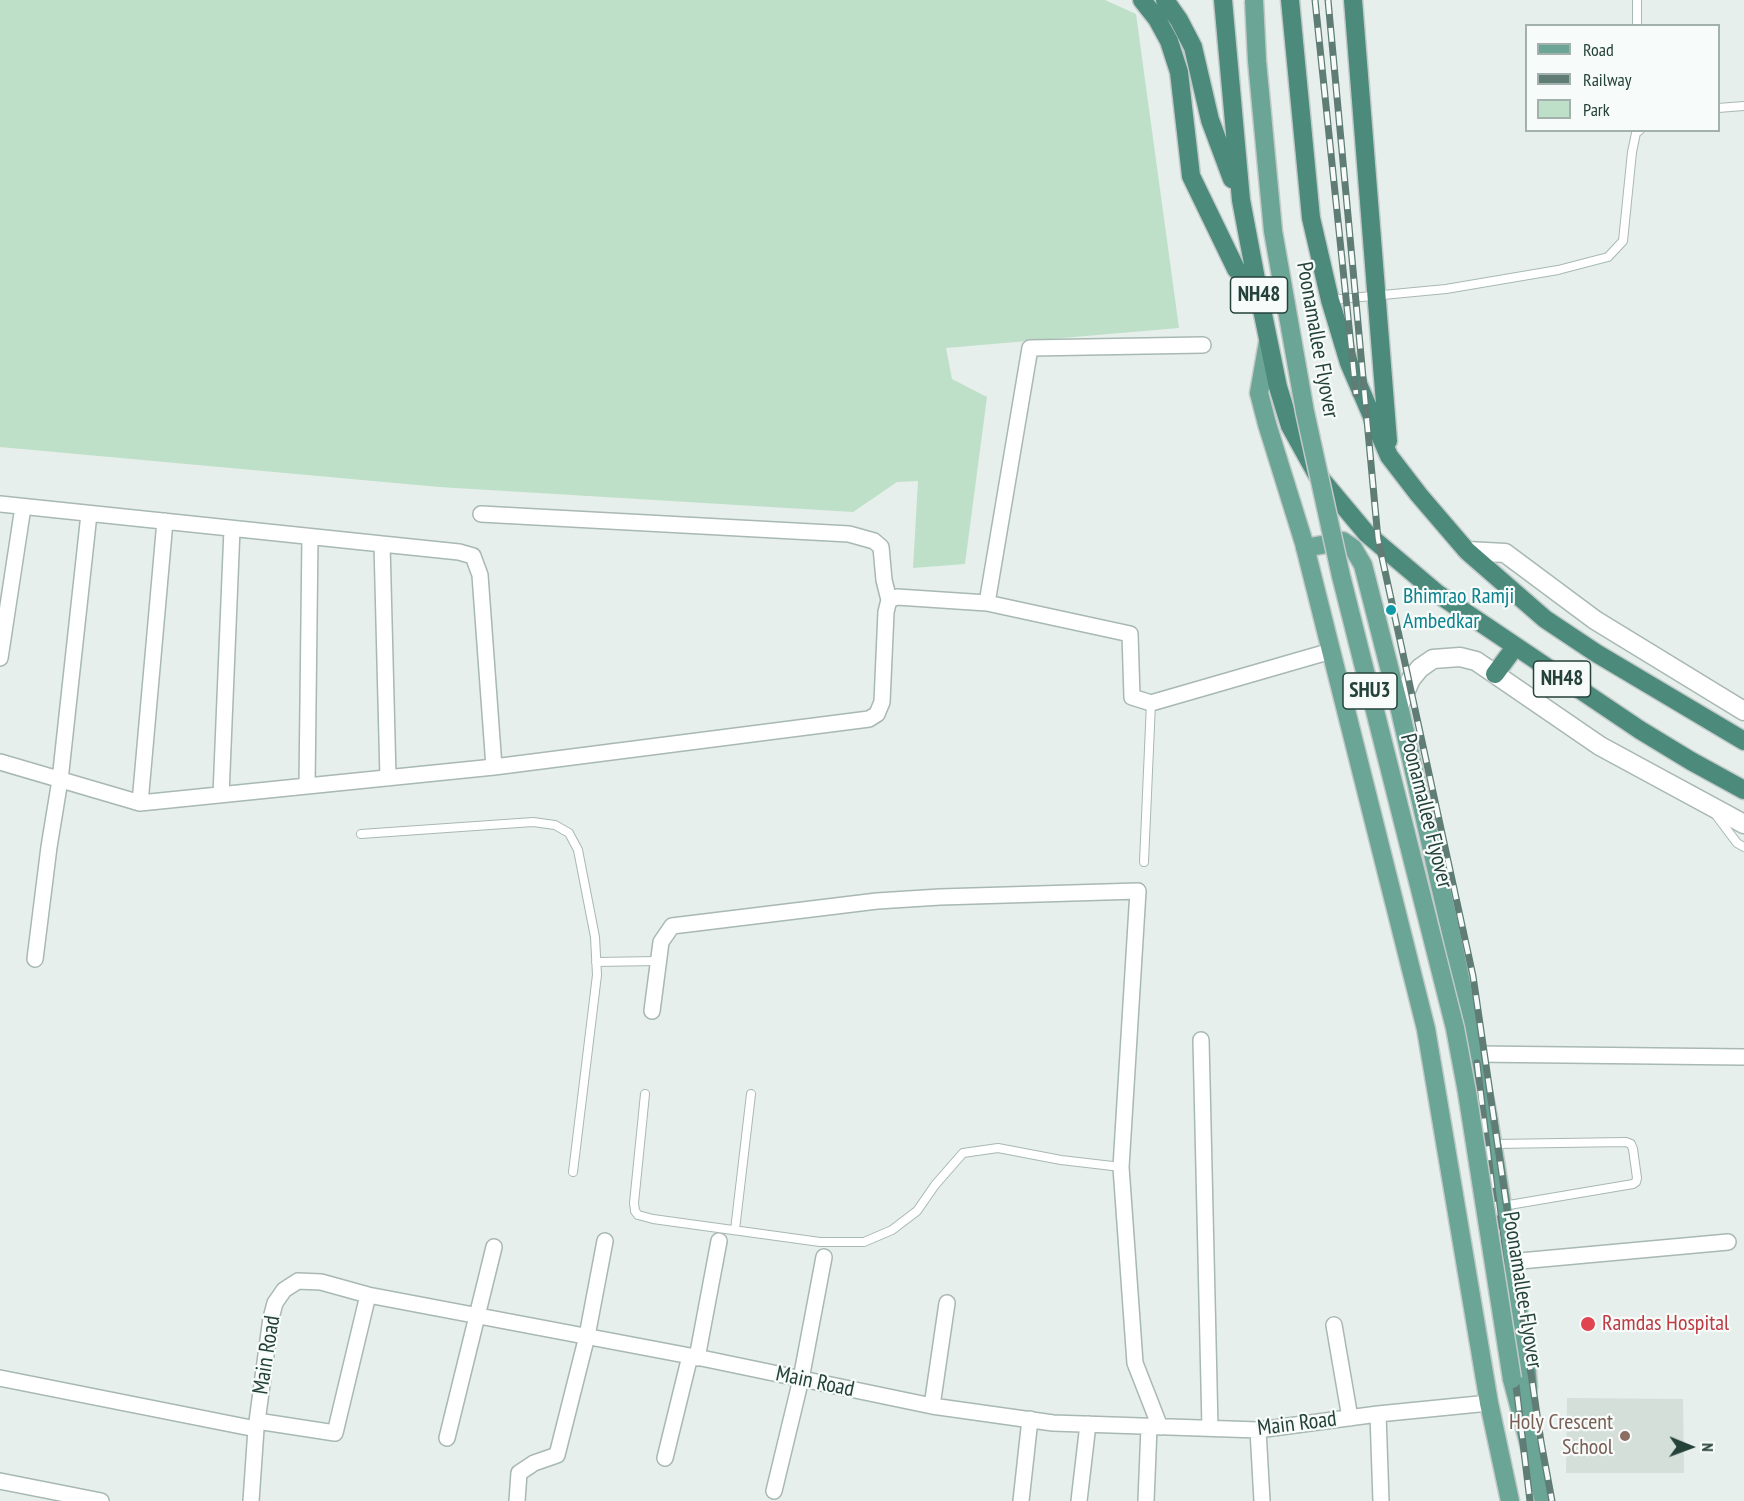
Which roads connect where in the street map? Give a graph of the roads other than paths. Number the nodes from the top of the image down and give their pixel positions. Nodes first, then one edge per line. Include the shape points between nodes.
1 (1142, 0) edge
2 (1165, 0) edge
3 (1223, 0) edge
4 (1254, 0) edge
5 (1290, 0) edge
6 (1353, 0) edge
7 (1637, 0) edge
8 (1636, 24) edge
9 (1744, 106) edge
10 (1720, 108) edge
11 (1637, 132) edge
12 (1241, 200) junction
13 (1259, 295) junction
14 (1376, 296) junction
15 (1330, 300) junction
16 (1269, 337) junction
17 (1203, 345) dead end
18 (1389, 456) junction
19 (0, 504) edge
20 (22, 507) junction
21 (89, 514) junction
22 (481, 514) dead end
23 (165, 521) junction
24 (232, 529) junction
25 (310, 537) junction
26 (382, 544) junction
27 (1305, 548) junction
28 (1467, 551) junction
29 (890, 600) junction
30 (987, 603) junction
31 (1515, 647) junction
32 (1331, 651) junction
33 (0, 658) edge
34 (1495, 674) junction
35 (1151, 703) junction
36 (1400, 706) junction
37 (1744, 711) edge
38 (1744, 741) edge
39 (0, 762) edge
40 (494, 767) junction
41 (388, 777) junction
42 (60, 780) junction
43 (307, 786) junction
44 (1744, 790) edge
45 (221, 795) junction
46 (140, 803) junction
47 (1707, 804) junction
48 (1744, 824) edge
49 (361, 834) dead end
50 (1744, 848) edge
51 (1144, 862) dead end
52 (35, 959) dead end
53 (596, 962) junction
54 (658, 962) junction
55 (652, 1011) dead end
56 (1201, 1040) dead end
57 (1475, 1054) junction
58 (1744, 1057) edge
59 (645, 1094) dead end
60 (751, 1094) dead end
61 (1492, 1144) junction
62 (1120, 1167) junction
63 (573, 1173) dead end
64 (1502, 1206) junction
65 (735, 1230) junction
66 (605, 1241) dead end
67 (719, 1241) dead end
68 (1728, 1242) dead end
69 (494, 1247) dead end
70 (824, 1257) dead end
71 (1509, 1262) junction
72 (368, 1294) junction
73 (947, 1303) dead end
74 (477, 1314) junction
75 (1334, 1325) dead end
76 (587, 1336) junction
77 (694, 1357) junction
78 (0, 1378) edge
79 (801, 1379) junction
80 (1489, 1403) junction
81 (932, 1406) junction
82 (1378, 1414) junction
83 (1350, 1418) junction
84 (1029, 1419) junction
85 (1523, 1421) junction
86 (1088, 1424) junction
87 (256, 1425) junction
88 (1155, 1427) junction
89 (1210, 1428) junction
90 (1258, 1430) junction
91 (447, 1437) dead end
92 (665, 1458) dead end
93 (0, 1481) edge
94 (774, 1491) dead end
95 (101, 1501) edge
96 (251, 1501) edge
97 (517, 1501) edge
98 (1020, 1501) edge
99 (1079, 1501) edge
100 (1146, 1501) edge
101 (1262, 1501) edge
102 (1381, 1501) edge
103 (1510, 1501) edge
104 (1544, 1501) edge

1 - 13 highway via 1169,41 1179,72 1191,176 1236,269
2 - 12 highway via 1192,47 1210,120
3 - 12 highway, NH48
4 - 85 main road, Poonamallee Flyover / SHU3, bridge via 1274,231 1305,412 1341,576 1455,1028 1512,1379
5 - 15 highway, NH48 via 1311,218
6 - 14 highway
7 - 8 lane
9 - 10 lane
11 - 14 lane via 1623,241 1608,257 1558,270 1446,289
12 - 13 highway, NH48
13 - 16 highway, NH48
14 - 15 lane
14 - 18 highway
15 - 18 highway, NH48 via 1349,363
16 - 27 main road, SHU3 via 1259,393
16 - 31 highway, NH48 via 1290,426 1316,472 1367,534 1405,568
17 - 30 street via 1030,348
18 - 28 highway, NH48
19 - 20 street
20 - 21 street
20 - 33 street
21 - 23 street
21 - 42 street
22 - 29 street via 849,534 881,547
23 - 24 street
23 - 46 street
24 - 25 street
24 - 45 street
25 - 26 street
25 - 43 street
26 - 40 street via 473,556 480,575
26 - 41 street
27 - 32 main road, SHU3
27 - 36 main road via 1343,541 1353,548 1363,565
28 - 37 street via 1505,553 1595,620
28 - 38 highway, NH48 via 1545,619
29 - 30 street via 897,597
29 - 40 street via 886,612 882,702 877,714 869,719
30 - 35 street via 1130,634 1132,697
31 - 34 highway
31 - 44 highway, NH48 via 1640,730
32 - 35 street
32 - 80 main road, SHU3 via 1426,1029
34 - 36 street via 1476,661 1460,657 1433,659 1411,680
34 - 47 street via 1600,746
35 - 51 lane
36 - 57 main road
39 - 42 street
40 - 41 street
41 - 43 street
42 - 46 street
42 - 52 street
43 - 45 street
45 - 46 street
47 - 48 street
47 - 50 lane
49 - 53 lane via 496,823 555,825 569,833 578,850
53 - 54 lane
53 - 63 lane
54 - 55 street
54 - 62 street via 661,942 672,926 878,901 1138,891
56 - 89 street
57 - 58 street
57 - 61 main road
59 - 65 lane via 635,1211 654,1219
60 - 65 lane
61 - 64 main road
61 - 64 lane via 1626,1142 1633,1149 1637,1178 1633,1184
62 - 65 lane via 998,1148 963,1153 917,1210 892,1230 864,1242 820,1242
62 - 88 street via 1135,1364
64 - 71 main road
66 - 76 street
67 - 77 street
68 - 71 street
69 - 74 street
70 - 79 street
71 - 85 main road via 1525,1347 1528,1387
72 - 74 street, Main Road
72 - 87 street via 335,1432
72 - 87 street, Main Road via 321,1282 298,1281 284,1290 271,1318
73 - 81 street
74 - 76 street, Main Road
74 - 91 street
75 - 83 street
76 - 77 street, Main Road
76 - 97 street via 557,1455 534,1462 519,1473
77 - 79 street, Main Road
77 - 92 street
78 - 87 street
79 - 81 street, Main Road
79 - 94 street
80 - 82 street, Main Road
80 - 103 main road, SHU3
81 - 84 street, Main Road
82 - 83 street, Main Road
82 - 102 street
83 - 90 street, Main Road
84 - 86 street, Main Road
84 - 98 street
85 - 104 main road, SHU3
86 - 88 street, Main Road
86 - 99 street
87 - 96 street, Main Road
88 - 89 street, Main Road
88 - 100 street
89 - 90 street, Main Road
90 - 101 street
93 - 95 street

